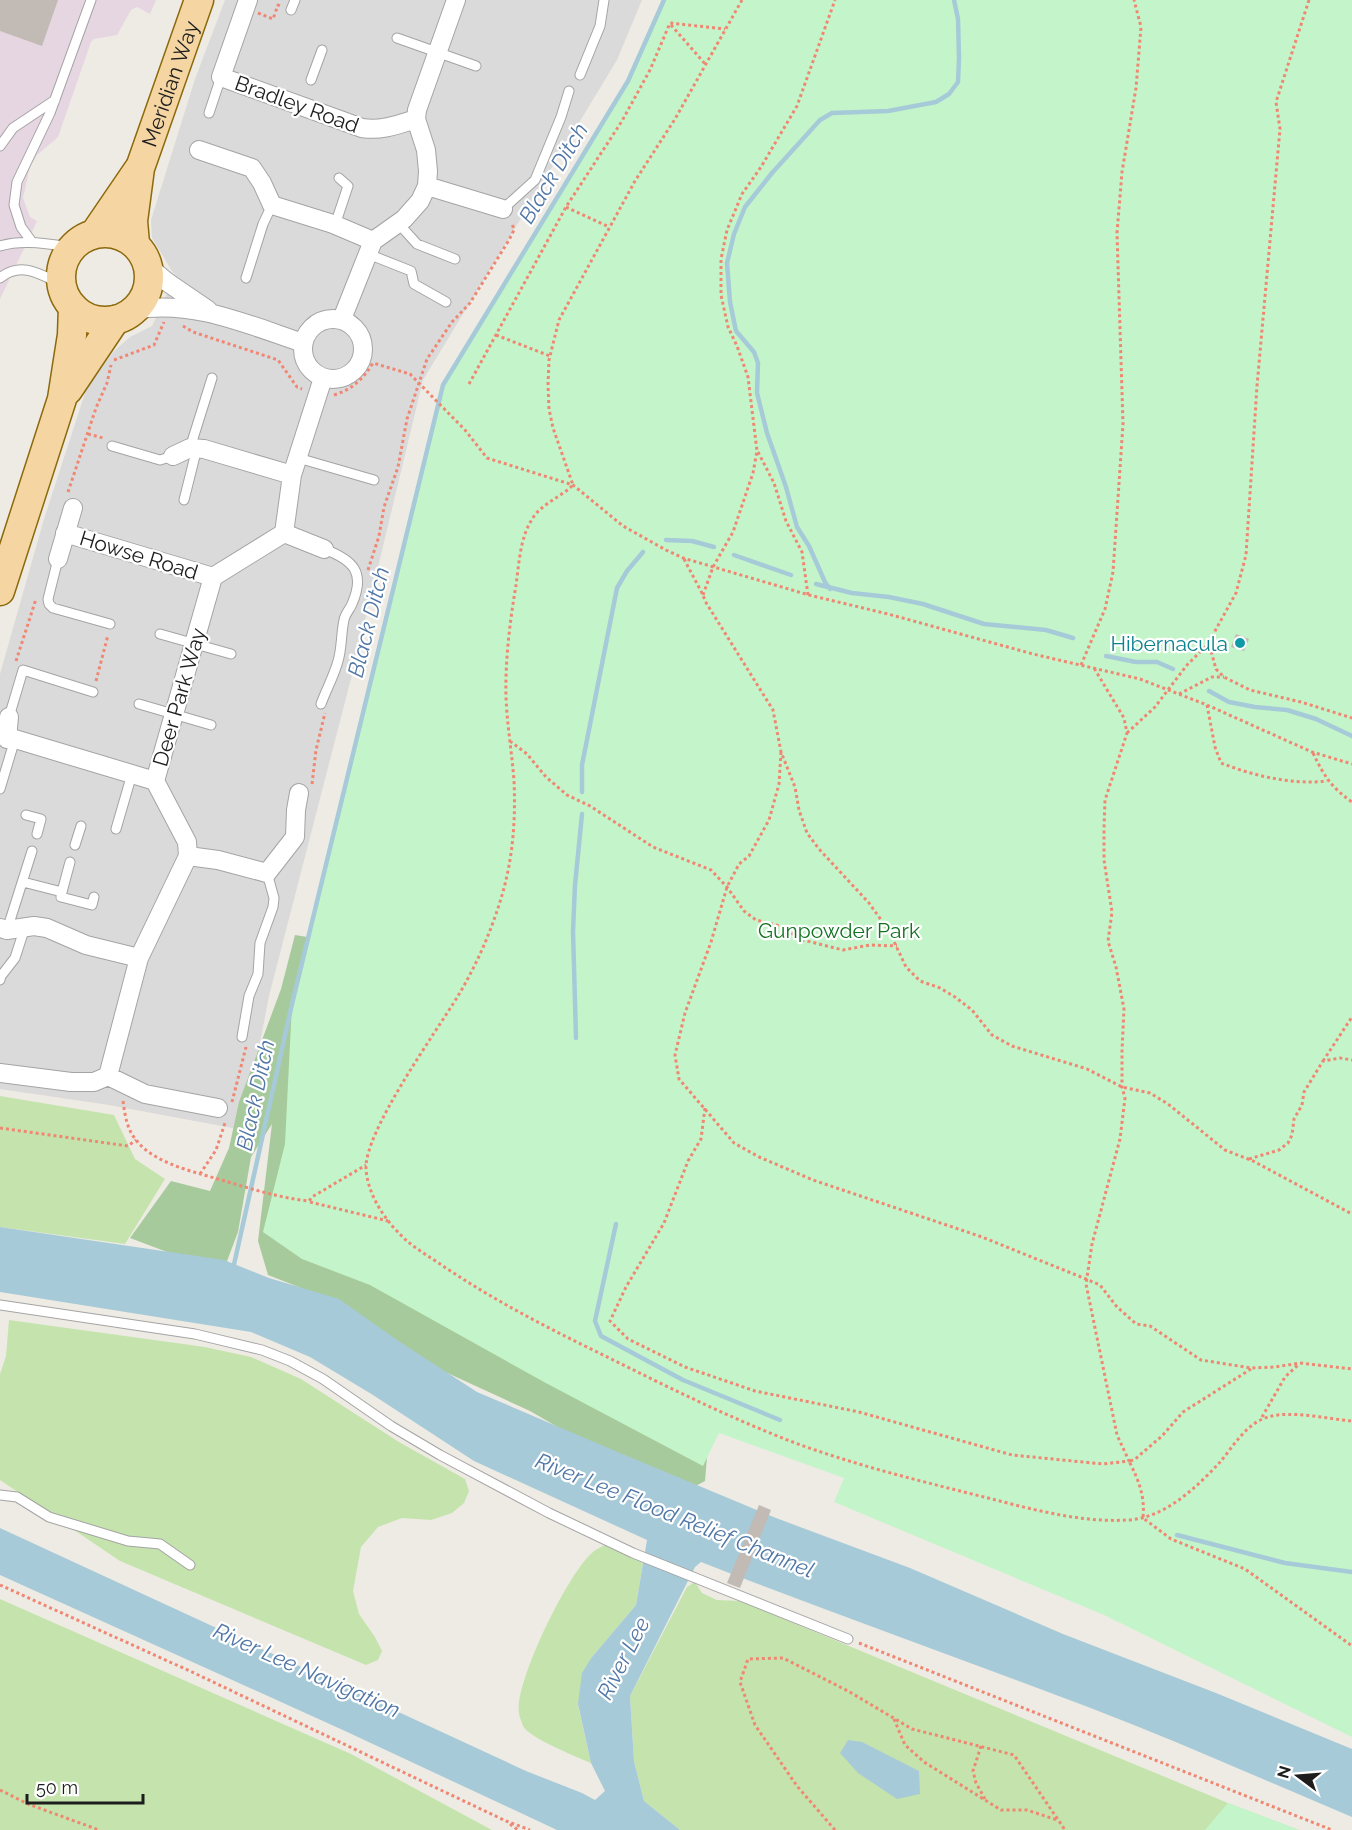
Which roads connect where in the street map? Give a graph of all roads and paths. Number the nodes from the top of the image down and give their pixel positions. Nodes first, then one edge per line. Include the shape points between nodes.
1 (91, 0) edge
2 (199, 0) edge
3 (456, 0) edge
4 (604, 0) edge
5 (742, 0) edge
6 (835, 0) edge
7 (1134, 0) edge
8 (1309, 0) edge
9 (247, 4) edge
10 (293, 5) edge
11 (670, 23) junction
12 (726, 30) junction
13 (397, 38) dead end
14 (321, 51) dead end
15 (437, 52) junction
16 (706, 65) junction
17 (476, 66) dead end
18 (580, 75) dead end
19 (222, 77) junction
20 (311, 80) dead end
21 (568, 91) dead end
22 (55, 100) junction
23 (209, 112) dead end
24 (416, 119) junction
25 (0, 146) edge
26 (199, 150) dead end
27 (140, 168) junction
28 (339, 178) dead end
29 (427, 186) junction
30 (272, 205) junction
31 (566, 207) junction
32 (503, 209) joint
33 (399, 223) junction
34 (335, 225) junction
35 (609, 227) junction
36 (83, 240) junction
37 (32, 242) junction
38 (0, 246) edge
39 (370, 248) junction
40 (142, 256) junction
41 (455, 259) dead end
42 (0, 278) edge
43 (246, 278) dead end
44 (67, 295) junction
45 (446, 302) dead end
46 (212, 312) junction
47 (124, 315) junction
48 (175, 320) dead end
49 (342, 320) junction
50 (496, 335) junction
51 (303, 343) junction
52 (550, 356) junction
53 (212, 378) dead end
54 (324, 378) junction
55 (469, 384) dead end
56 (309, 393) dead end
57 (326, 398) dead end
58 (62, 399) junction
59 (112, 446) dead end
60 (194, 448) junction
61 (757, 451) junction
62 (173, 456) joint
63 (295, 466) junction
64 (374, 480) dead end
65 (573, 485) junction
66 (184, 500) dead end
67 (73, 508) dead end
68 (65, 533) junction
69 (284, 533) junction
70 (324, 549) joint
71 (683, 558) junction
72 (58, 560) joint
73 (713, 567) junction
74 (213, 578) junction
75 (0, 591) edge
76 (703, 595) junction
77 (808, 596) junction
78 (110, 624) joint
79 (160, 634) dead end
80 (1211, 641) junction
81 (194, 643) junction
82 (231, 654) dead end
83 (1081, 665) junction
84 (1094, 668) junction
85 (1224, 677) junction
86 (1170, 690) junction
87 (93, 692) joint
88 (1179, 694) junction
89 (139, 704) dead end
90 (321, 704) dead end
91 (1207, 705) junction
92 (173, 714) junction
93 (9, 717) joint
94 (1352, 718) edge
95 (211, 725) dead end
96 (1127, 733) junction
97 (7, 740) edge
98 (510, 741) junction
99 (781, 752) junction
100 (1312, 752) junction
101 (1352, 764) edge
102 (132, 774) junction
103 (155, 781) junction
104 (1327, 781) junction
105 (0, 789) edge
106 (299, 793) dead end
107 (1352, 802) edge
108 (26, 814) dead end
109 (81, 826) dead end
110 (116, 829) dead end
111 (37, 834) dead end
112 (75, 845) dead end
113 (32, 851) dead end
114 (188, 856) junction
115 (70, 862) dead end
116 (267, 873) junction
117 (23, 882) junction
118 (727, 887) junction
119 (62, 892) junction
120 (94, 897) dead end
121 (11, 928) edge
122 (897, 946) junction
123 (139, 958) junction
124 (0, 980) edge
125 (1352, 1017) edge
126 (242, 1037) dead end
127 (1352, 1060) edge
128 (1323, 1061) junction
129 (0, 1073) edge
130 (108, 1076) junction
131 (128, 1087) junction
132 (1122, 1087) junction
133 (218, 1108) dead end
134 (705, 1108) junction
135 (0, 1128) edge
136 (136, 1140) junction
137 (1248, 1159) junction
138 (366, 1166) junction
139 (309, 1202) junction
140 (1352, 1214) edge
141 (389, 1222) junction
142 (1086, 1279) junction
143 (0, 1305) edge
144 (1300, 1363) junction
145 (1251, 1368) junction
146 (1352, 1370) edge
147 (1261, 1419) junction
148 (1352, 1421) edge
149 (1130, 1461) junction
150 (0, 1495) edge
151 (1143, 1518) junction
152 (190, 1565) dead end
153 (0, 1585) edge
154 (848, 1639) joint
155 (1352, 1646) edge
156 (894, 1719) junction
157 (981, 1746) junction
158 (0, 1790) edge
159 (985, 1801) junction
160 (506, 1821) junction
161 (1059, 1821) junction
162 (99, 1830) edge
163 (518, 1830) edge
164 (530, 1830) edge
165 (835, 1830) edge
166 (1065, 1830) edge
167 (1332, 1830) edge

1 - 22 lane
2 - 27 main road, Meridian Way
3 - 15 street
4 - 18 lane via 600,26
5 - 12 path
6 - 61 path via 797,106 742,194 727,230 721,259 721,295 728,327 748,377
7 - 83 path via 1141,27 1117,233 1123,424 1113,572 1105,609
8 - 80 path via 1276,102 1280,129 1246,555 1236,593
9 - 10 path via 273,19 278,5
9 - 19 street, Bradley Road
11 - 12 path
11 - 16 path
11 - 31 path via 622,121
12 - 16 path
13 - 15 lane
14 - 20 lane
15 - 17 lane
15 - 24 street
16 - 35 path
19 - 23 lane
19 - 24 street, Bradley Road via 304,100 362,128 374,130
21 - 32 lane via 535,180
22 - 25 lane via 13,128
22 - 37 lane via 17,182 14,205 21,227
24 - 29 street via 426,150
26 - 30 street via 252,168
27 - 36 main road
27 - 40 main road via 133,221
28 - 34 lane via 348,186
29 - 32 street
29 - 33 street via 420,201
30 - 34 street
30 - 43 lane
31 - 35 path
31 - 50 path
33 - 39 street
33 - 41 lane via 417,244
34 - 39 street
35 - 52 path via 559,320
36 - 37 lane
36 - 40 main road via 109,232 122,235
36 - 44 main road via 64,258 61,270
37 - 38 lane
39 - 45 lane via 411,271 414,284
39 - 49 street
40 - 46 street via 167,282
40 - 47 main road via 148,287 143,300
42 - 44 lane via 8,272 29,269
44 - 47 main road via 83,316 96,320
44 - 58 main road via 72,335
46 - 47 street via 154,306
46 - 51 street
47 - 58 main road
48 - 56 path via 193,332 278,360 297,387
49 - 51 street via 329,318 317,322
49 - 54 street via 360,335 362,358 347,376
50 - 52 path
50 - 55 path
51 - 54 street via 306,365
52 - 65 path via 552,429
53 - 60 lane
54 - 63 street
57 - 65 path via 354,386 373,363 410,374 488,458
58 - 75 main road
59 - 62 lane via 160,460
60 - 62 street
60 - 63 street
60 - 66 lane
61 - 73 path via 733,532
61 - 77 path via 802,552
63 - 64 lane
63 - 69 street
65 - 71 path via 623,526
65 - 98 path via 534,514 523,540 508,657
67 - 68 street, Howse Road
68 - 72 street, Howse Road
68 - 74 street, Howse Road
69 - 70 street
69 - 74 street
70 - 90 lane via 351,562 358,588 344,618 338,664
71 - 73 path
71 - 76 path
72 - 78 lane via 49,604
73 - 76 path
73 - 77 path
74 - 81 street, Deer Park Way
76 - 99 path via 773,710
77 - 83 path
78 - 87 path
79 - 81 lane
80 - 85 path via 1216,669
80 - 86 path via 1187,665
81 - 82 lane
81 - 92 street, Deer Park Way
83 - 84 path
84 - 86 path
84 - 96 path via 1125,718
85 - 88 path via 1212,677
85 - 94 path via 1250,690
86 - 88 path
86 - 96 path
87 - 93 lane via 23,670
88 - 91 path
89 - 92 lane
91 - 100 path
91 - 104 path via 1221,763 1248,774 1309,783
92 - 95 lane
92 - 103 street, Deer Park Way
93 - 97 street
96 - 132 path via 1105,800 1104,829 1112,912 1108,941 1124,1009
97 - 102 street
97 - 105 lane
98 - 118 path via 567,795 653,847 711,870
98 - 138 path via 514,825 502,897 479,957 379,1126
99 - 118 path via 779,784 769,820
99 - 122 path via 807,832 869,903
100 - 101 path
100 - 104 path
102 - 103 street
102 - 110 lane
103 - 114 street, Deer Park Way via 187,842
104 - 107 path
106 - 116 street via 295,837
108 - 111 lane via 41,819
109 - 112 lane
113 - 117 lane
114 - 116 street
114 - 123 street
115 - 119 lane
116 - 126 lane via 273,908 260,943 258,974 249,996
117 - 119 lane
117 - 121 lane
118 - 122 path via 756,920 780,926 803,940 843,950
118 - 134 path via 675,1055 679,1078
119 - 120 lane via 61,897 92,905
121 - 123 street via 47,928 86,945
121 - 124 lane via 15,958
122 - 132 path via 906,967 920,981 955,997 972,1010 992,1035 1030,1053 1087,1069
123 - 130 street
125 - 128 path
127 - 128 path
128 - 137 path via 1304,1092 1288,1143 1279,1150
129 - 130 street via 71,1082 94,1082
130 - 131 street
131 - 133 street via 156,1097
131 - 136 path via 123,1099 125,1115
132 - 137 path via 1150,1093 1225,1150
132 - 142 path via 1125,1098 1120,1139
134 - 142 path via 734,1143 759,1157
134 - 149 path via 700,1139 664,1223 610,1321 628,1339 685,1368 755,1391 859,1412 1012,1455 1104,1464
135 - 136 path via 128,1146
136 - 139 path via 174,1165
137 - 140 path
138 - 139 path
138 - 141 path via 371,1193
139 - 141 path
141 - 151 path via 418,1249 498,1302 682,1394 792,1442 936,1485 1057,1514 1102,1520
142 - 145 path via 1100,1286 1136,1324 1150,1326 1201,1360
142 - 149 path via 1117,1435
143 - 154 lane via 195,1334 271,1353 323,1379 440,1455 549,1513 633,1553
144 - 145 path
144 - 146 path
144 - 147 path via 1285,1377
145 - 149 path via 1183,1412 1162,1436
147 - 148 path via 1292,1415
147 - 151 path via 1183,1497
149 - 151 path via 1145,1501
150 - 152 lane via 17,1497 49,1518 128,1541 160,1544
151 - 155 path via 1170,1539 1245,1569
153 - 160 path
154 - 167 path
156 - 157 path via 912,1729
156 - 159 path via 905,1744 924,1762
156 - 165 path via 783,1658 748,1659 740,1682 755,1725 797,1786
157 - 159 path via 973,1771
157 - 161 path via 1014,1755
158 - 162 path
159 - 161 path via 1000,1810 1027,1810
160 - 163 path
160 - 164 path
161 - 166 path

